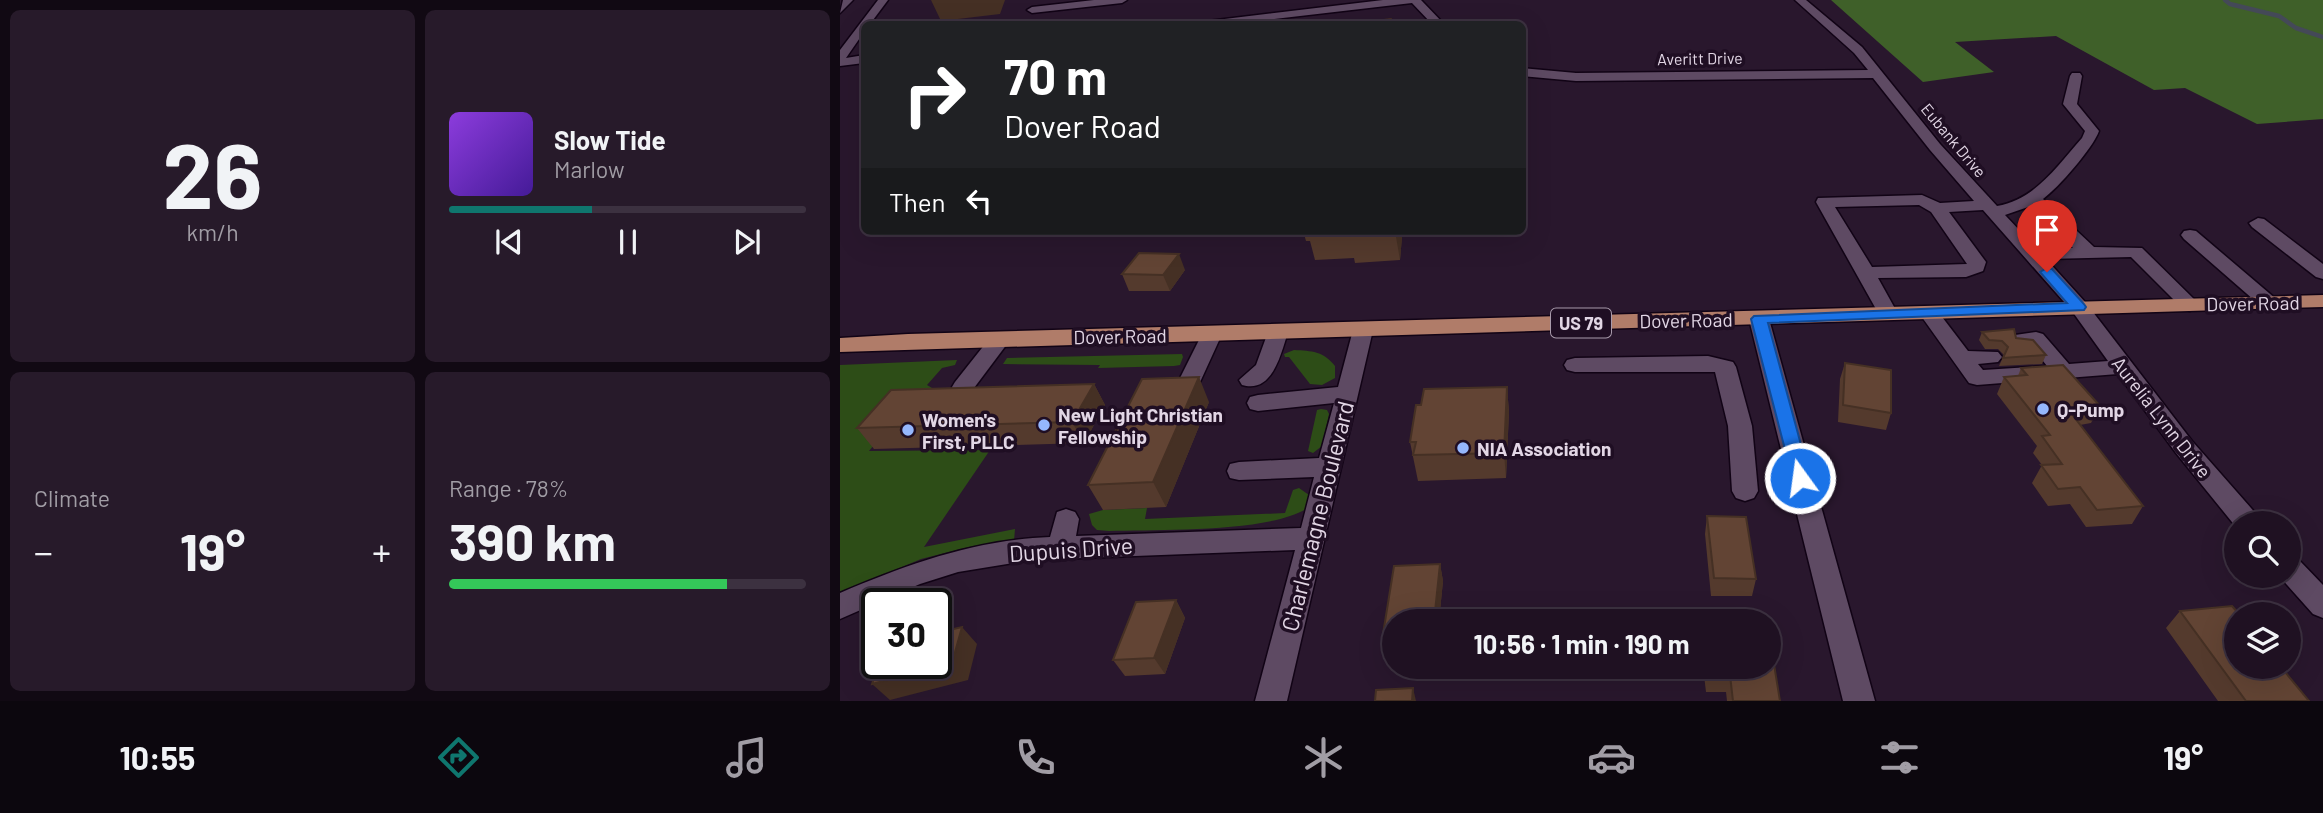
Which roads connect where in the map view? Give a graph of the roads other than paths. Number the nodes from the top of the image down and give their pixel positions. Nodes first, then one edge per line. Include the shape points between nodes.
1 (848, 0) edge
2 (883, 0) edge
3 (1122, 0) edge
4 (1413, 0) edge
5 (1800, 0) edge
6 (840, 10) edge
7 (1032, 10) edge
8 (868, 21) edge
9 (1234, 21) edge
10 (1435, 21) edge
11 (861, 31) edge
12 (861, 59) edge
13 (840, 60) edge
14 (1526, 72) edge
15 (1878, 74) junction
16 (2076, 76) dead end
17 (2033, 199) junction
18 (1937, 208) junction
19 (1989, 209) junction
20 (2258, 223) dead end
21 (2190, 234) dead end
22 (2088, 252) junction
23 (2031, 254) junction
24 (2323, 272) edge
25 (1866, 273) junction
26 (2323, 301) edge
27 (2269, 303) junction
28 (2190, 305) junction
29 (2079, 307) junction
30 (1929, 313) junction
31 (1888, 314) junction
32 (1759, 319) junction
33 (1363, 330) junction
34 (1278, 332) junction
35 (1212, 334) junction
36 (1000, 339) junction
37 (840, 345) edge
38 (2034, 349) edge
39 (1986, 350) dead end
40 (1959, 352) junction
41 (1575, 365) dead end
42 (2123, 366) junction
43 (2062, 370) junction
44 (1190, 380) edge
45 (1250, 380) dead end
46 (962, 387) edge
47 (1347, 394) junction
48 (1258, 403) dead end
49 (1329, 467) junction
50 (1240, 471) dead end
51 (1745, 491) dead end
52 (2239, 511) edge
53 (1066, 519) dead end
54 (1311, 538) junction
55 (1061, 548) junction
56 (2301, 581) edge
57 (2323, 604) edge
58 (840, 606) edge
59 (1271, 701) edge
60 (1859, 701) edge

1 - 6 street
2 - 8 street
3 - 7 street
4 - 9 street
4 - 10 street
5 - 15 street, Eubank Drive via 1858,50
11 - 13 street
12 - 13 street
14 - 15 street, Averitt Drive via 1576,77
15 - 19 street, Eubank Drive
16 - 17 street via 2070,104 2088,124 2091,135 2065,171
17 - 19 street via 2023,206
17 - 22 street
18 - 19 street
18 - 25 street via 1977,262 1976,267
18 - 25 street via 1922,200 1824,202
19 - 23 street, Eubank Drive
20 - 24 street
21 - 27 street
22 - 23 street
22 - 28 street via 2136,252
23 - 29 street, Eubank Drive
25 - 31 street
26 - 27 main road, Dover Road / US 79
27 - 28 main road, Dover Road / US 79
28 - 29 main road, Dover Road / US 79
29 - 30 main road, Dover Road / US 79
29 - 42 street, Aurelia Lynn Drive
30 - 31 main road, Dover Road / US 79
30 - 40 street
31 - 32 main road, Dover Road / US 79
32 - 33 main road, Dover Road / US 79
32 - 60 street
33 - 34 main road, Dover Road / US 79
33 - 47 street, Charlemagne Boulevard
34 - 35 main road, Dover Road / US 79
34 - 45 street via 1265,369
35 - 36 main road, Dover Road / US 79
35 - 44 street
36 - 37 main road, Dover Road / US 79
36 - 46 street
38 - 43 street
39 - 40 street
40 - 43 street via 1978,378
41 - 51 street via 1708,363 1725,368 1740,426
42 - 43 street
42 - 52 street, Aurelia Lynn Drive
47 - 48 street
47 - 49 street, Charlemagne Boulevard
49 - 50 street
49 - 54 street, Charlemagne Boulevard
53 - 55 street
54 - 55 street, Dupuis Drive
54 - 59 street, Charlemagne Boulevard
55 - 58 street, Dupuis Drive via 958,561 914,574
56 - 57 street

